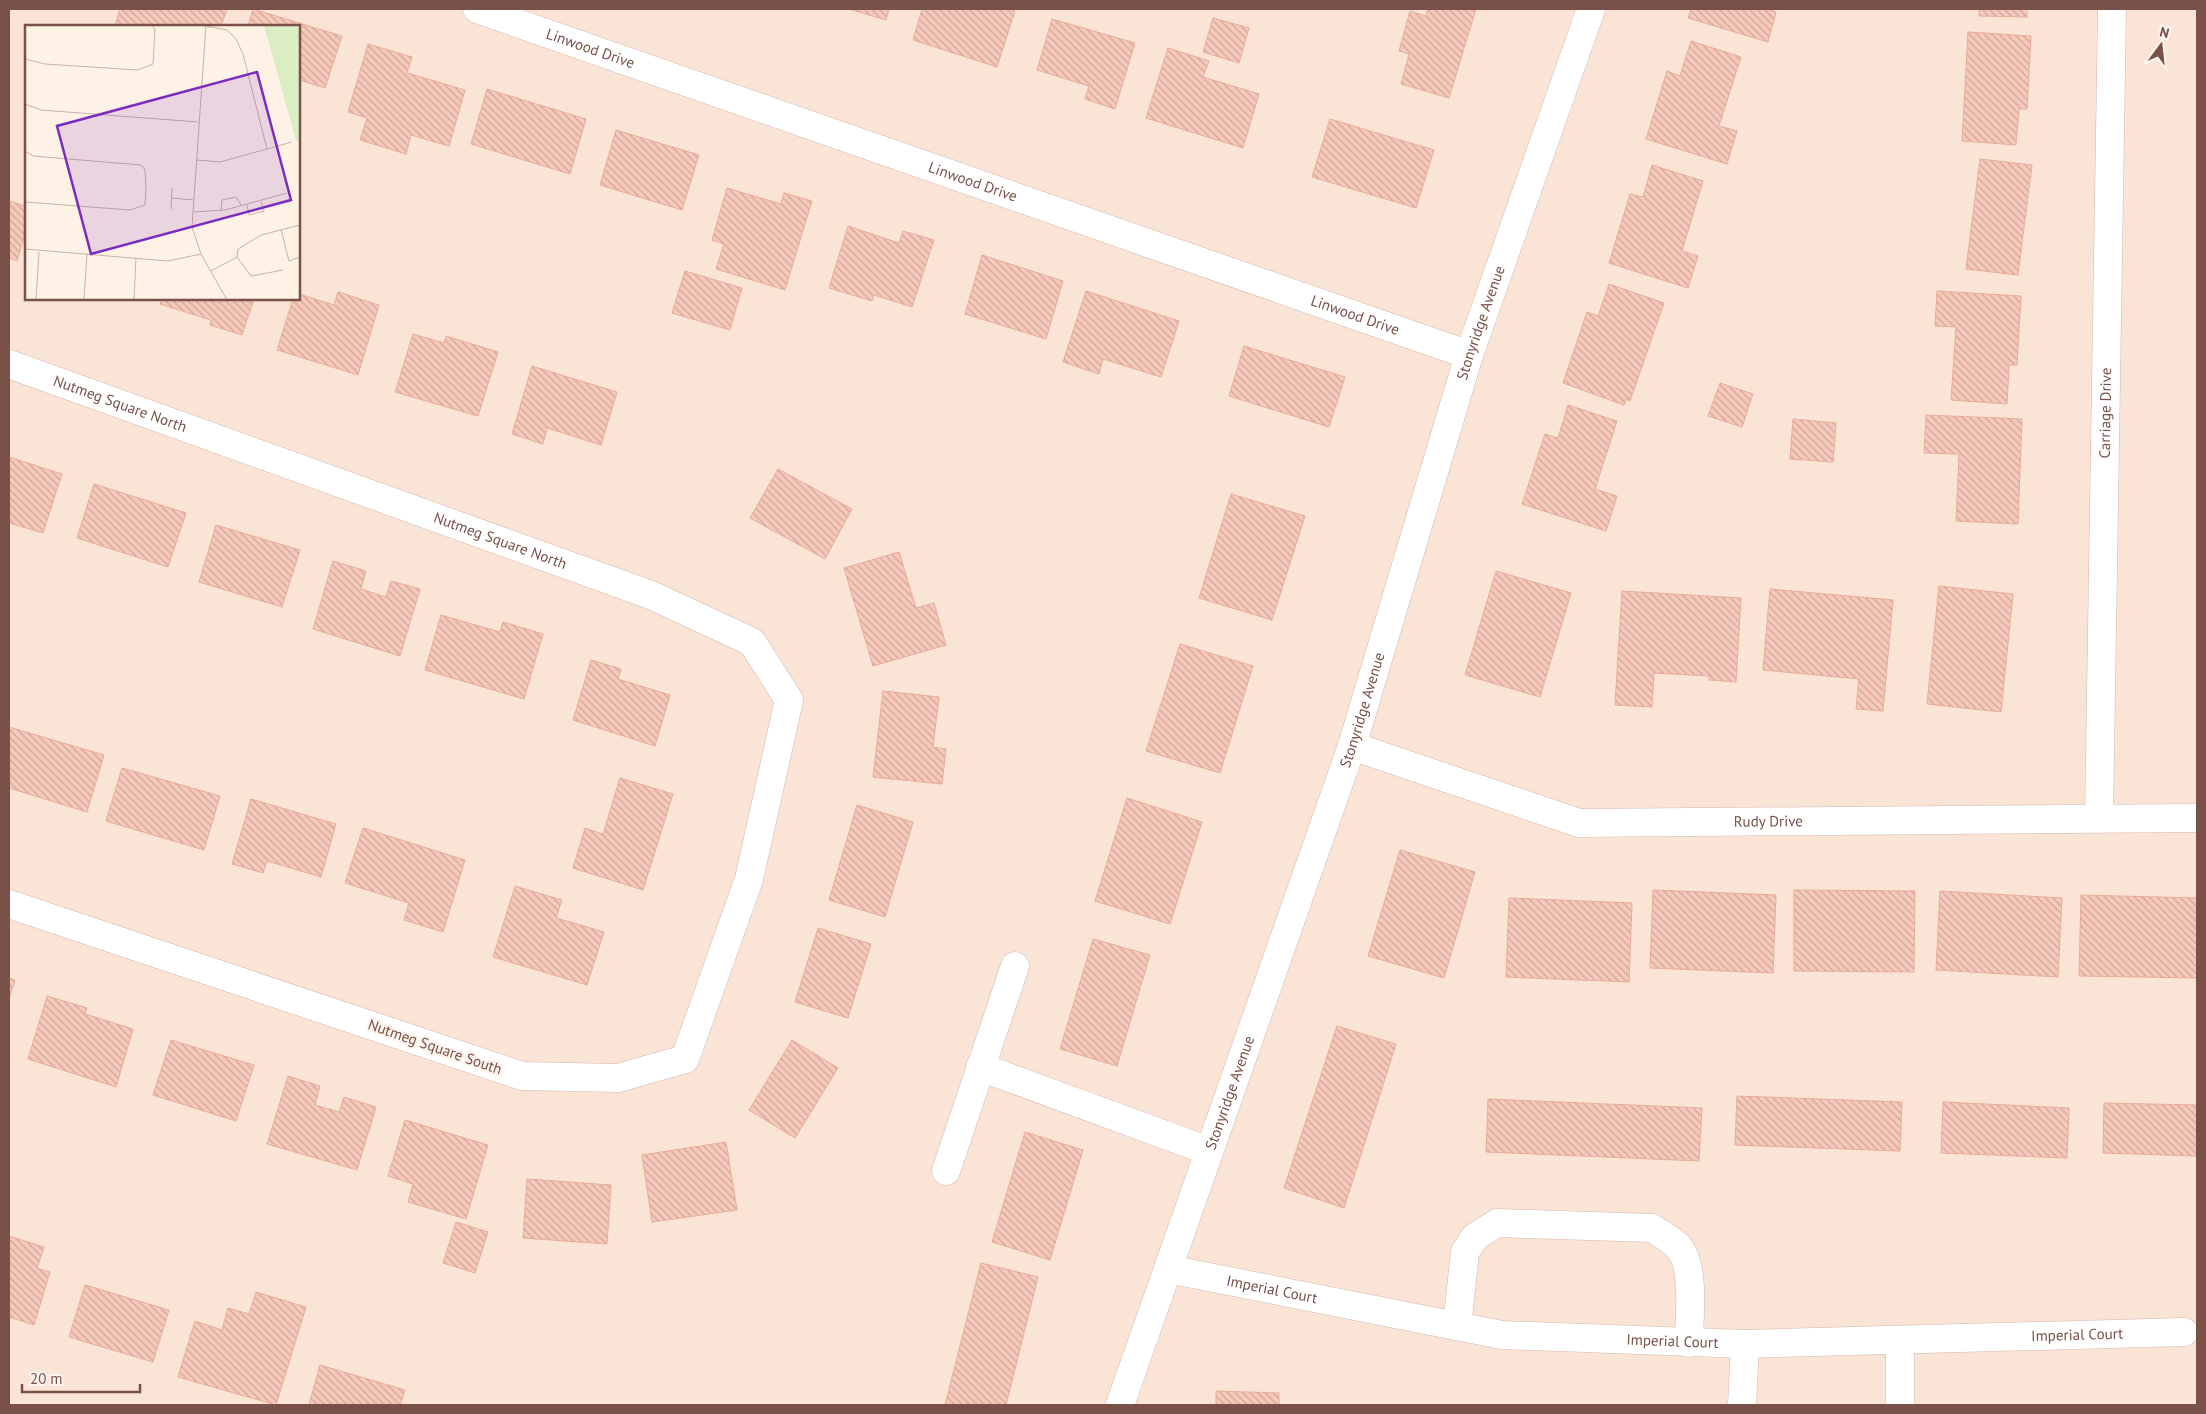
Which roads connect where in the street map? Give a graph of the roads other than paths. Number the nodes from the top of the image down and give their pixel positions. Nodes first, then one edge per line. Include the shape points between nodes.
1 (477, 9) edge
2 (1591, 9) edge
3 (2112, 9) edge
4 (1469, 355) junction
5 (9, 364) edge
6 (1352, 746) junction
7 (2099, 818) junction
8 (2197, 818) edge
9 (749, 879) joint
10 (9, 904) edge
11 (1015, 966) dead end
12 (980, 1067) junction
13 (1209, 1151) junction
14 (946, 1171) dead end
15 (1168, 1269) junction
16 (1457, 1326) junction
17 (2184, 1332) dead end
18 (1900, 1340) junction
19 (1689, 1342) junction
20 (1745, 1344) junction
21 (1120, 1405) edge
22 (1742, 1405) edge
23 (1900, 1405) edge

1 - 4 street, Linwood Drive
2 - 4 street, Stonyridge Avenue
3 - 7 street, Carriage Drive
4 - 6 street, Stonyridge Avenue
5 - 9 street, Nutmeg Square North via 651,595 752,642 789,700
6 - 7 street, Rudy Drive via 1579,823
6 - 13 street, Stonyridge Avenue
7 - 8 street, Rudy Drive
9 - 10 street, Nutmeg Square South via 685,1059 618,1078 522,1076
11 - 12 street
12 - 13 street
12 - 14 street
13 - 15 street, Stonyridge Avenue
15 - 16 street, Imperial Court
15 - 21 street, Stonyridge Avenue
16 - 19 street, Imperial Court via 1502,1335
16 - 19 street via 1465,1252 1475,1237 1497,1223 1652,1228 1669,1238 1684,1255 1689,1280
17 - 18 street, Imperial Court
18 - 20 street, Imperial Court
18 - 23 street
19 - 20 street, Imperial Court
20 - 22 street

